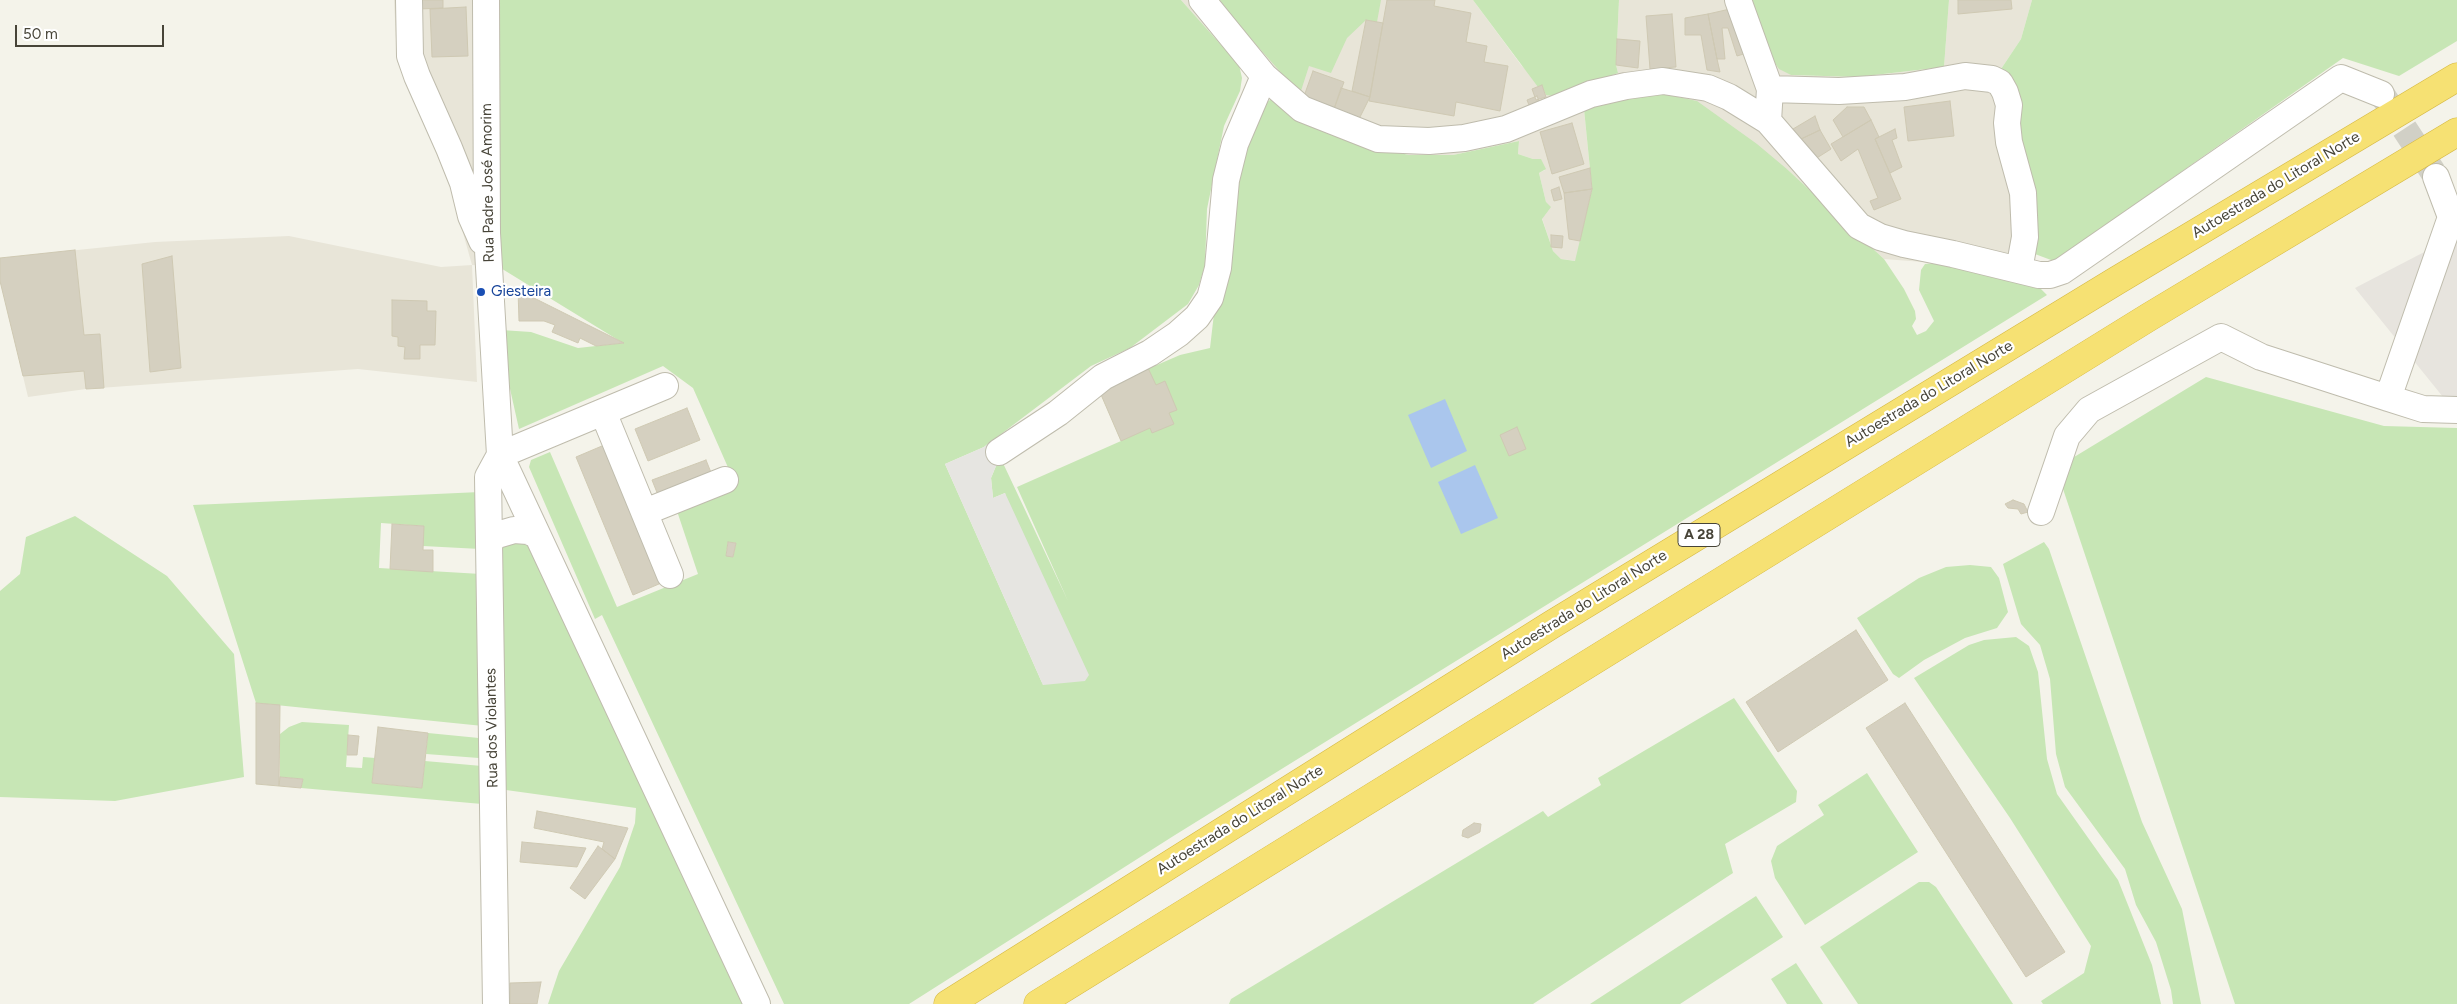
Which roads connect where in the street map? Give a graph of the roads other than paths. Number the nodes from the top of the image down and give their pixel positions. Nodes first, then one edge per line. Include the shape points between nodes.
1 (409, 0) edge
2 (486, 0) edge
3 (1202, 0) edge
4 (1738, 0) edge
5 (1264, 76) junction
6 (2457, 77) edge
7 (1770, 89) junction
8 (2381, 94) tunnel mouth
9 (1768, 121) junction
10 (2457, 132) edge
11 (445, 138) junction
12 (487, 175) junction
13 (460, 177) junction
14 (2436, 177) tunnel mouth
15 (489, 252) junction
16 (2019, 270) junction
17 (665, 386) dead end
18 (2388, 398) junction
19 (2457, 410) edge
20 (603, 412) junction
21 (999, 452) dead end
22 (500, 455) junction
23 (725, 480) dead end
24 (644, 512) junction
25 (2041, 512) dead end
26 (537, 535) junction
27 (489, 541) junction
28 (670, 575) dead end
29 (496, 1004) edge
30 (757, 1004) edge
31 (948, 1004) edge
32 (1038, 1004) edge

1 - 11 street via 410,56
2 - 12 street, Rua Padre José Amorim
3 - 5 street
4 - 7 street
5 - 9 street via 1302,110 1378,139 1429,141 1464,138 1506,129 1591,94 1663,81 1708,88
5 - 21 street via 1235,144 1226,180 1218,268 1210,298 1197,317 1150,353 1103,377 1058,413
6 - 31 highway, Autoestrada do Litoral Norte / A 28 via 1551,624
7 - 9 street
7 - 16 street via 1839,91 1905,87 1965,76 2000,83 2008,105 2009,142 2023,193 2025,237
8 - 16 street via 2341,78 2062,271 2039,275
9 - 16 street via 1859,226 1904,244
10 - 32 highway via 2150,317
11 - 12 street via 464,159
11 - 13 street
12 - 13 street via 469,185
12 - 15 street, Rua Padre José Amorim
13 - 15 street via 475,229
14 - 18 street via 2451,218
15 - 22 street, Rua Padre José Amorim
17 - 20 street
18 - 19 street via 2423,409
18 - 25 street via 2261,357 2221,337 2089,410 2067,436
20 - 22 street
20 - 24 street
22 - 26 street
22 - 27 street, Rua dos Violantes via 488,477
23 - 24 street
24 - 28 street
26 - 27 street via 514,530
26 - 30 street
27 - 29 street, Rua dos Violantes

